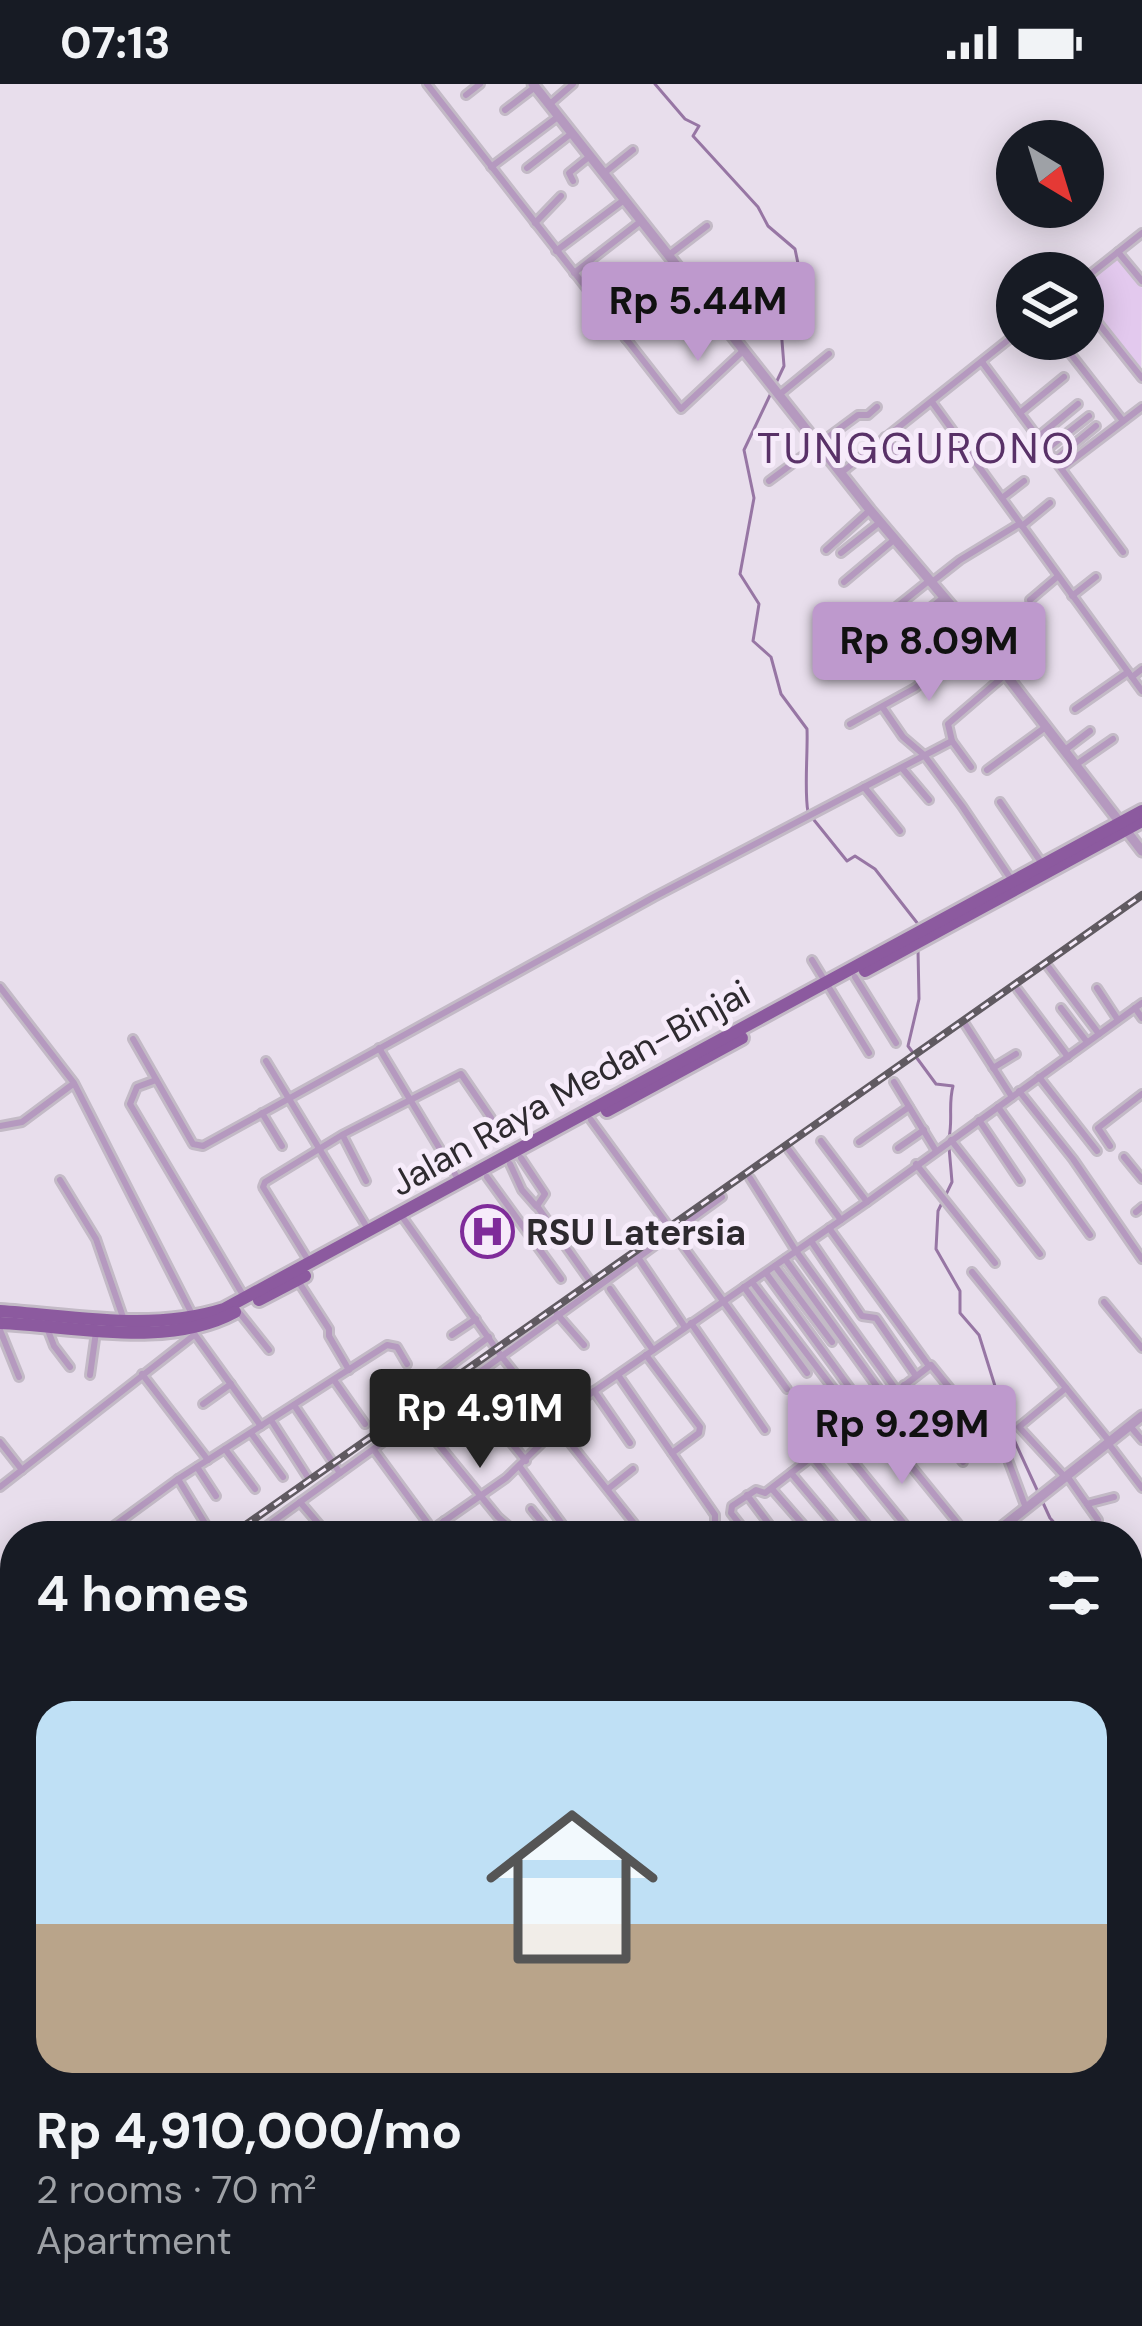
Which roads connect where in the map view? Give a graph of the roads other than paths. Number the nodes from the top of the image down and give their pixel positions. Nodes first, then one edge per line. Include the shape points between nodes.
1 (427, 84) edge
2 (480, 84) edge
3 (573, 84) edge
4 (534, 85) edge
5 (466, 95) dead end
6 (550, 104) junction
7 (505, 110) dead end
8 (559, 116) junction
9 (572, 133) junction
10 (633, 150) dead end
11 (590, 156) junction
12 (491, 167) junction
13 (527, 168) dead end
14 (603, 174) junction
15 (573, 181) dead end
16 (562, 196) dead end
17 (624, 200) junction
18 (641, 221) junction
19 (534, 224) junction
20 (707, 226) dead end
21 (1142, 233) edge
22 (556, 251) junction
23 (1118, 252) junction
24 (669, 255) junction
25 (1104, 263) edge
26 (574, 273) junction
27 (1142, 281) edge
28 (668, 305) dead end
29 (1104, 330) edge
30 (626, 338) junction
31 (996, 350) edge
32 (743, 351) junction
33 (829, 354) dead end
34 (1075, 360) edge
35 (982, 362) junction
36 (1064, 377) dead end
37 (1142, 378) edge
38 (777, 393) junction
39 (932, 402) junction
40 (1078, 404) dead end
41 (877, 407) dead end
42 (1142, 407) edge
43 (1020, 414) junction
44 (1089, 416) dead end
45 (1123, 422) junction
46 (1096, 426) dead end
47 (885, 437) junction
48 (1038, 437) junction
49 (957, 440) junction
50 (818, 444) junction
51 (1047, 449) junction
52 (938, 455) dead end
53 (903, 460) dead end
54 (1055, 460) junction
55 (1062, 468) junction
56 (842, 473) junction
57 (769, 481) dead end
58 (1024, 481) dead end
59 (1002, 498) junction
60 (1050, 503) dead end
61 (871, 510) junction
62 (880, 522) junction
63 (1021, 525) junction
64 (895, 539) junction
65 (826, 550) dead end
66 (1123, 552) dead end
67 (841, 553) dead end
68 (1057, 577) junction
69 (1096, 577) dead end
70 (931, 581) junction
71 (844, 582) dead end
72 (944, 596) junction
73 (1072, 596) junction
74 (1030, 600) dead end
75 (954, 609) junction
76 (966, 623) junction
77 (875, 624) dead end
78 (976, 638) junction
79 (878, 651) dead end
80 (1027, 651) dead end
81 (893, 659) dead end
82 (915, 666) dead end
83 (1142, 669) edge
84 (1003, 673) junction
85 (1130, 675) junction
86 (1142, 690) edge
87 (884, 708) junction
88 (1075, 709) dead end
89 (850, 724) dead end
90 (1047, 726) junction
91 (1090, 731) dead end
92 (1113, 739) dead end
93 (952, 741) junction
94 (1065, 750) junction
95 (923, 755) junction
96 (1077, 764) junction
97 (971, 767) dead end
98 (902, 768) junction
99 (988, 770) dead end
100 (864, 787) junction
101 (928, 800) dead end
102 (1000, 802) dead end
103 (1142, 811) edge
104 (1142, 821) edge
105 (1124, 826) junction
106 (899, 832) dead end
107 (1142, 850) edge
108 (1043, 866) junction
109 (1013, 881) junction
110 (812, 960) dead end
111 (1047, 965) dead end
112 (855, 977) junction
113 (0, 987) edge
114 (827, 988) junction
115 (1097, 988) dead end
116 (1018, 990) dead end
117 (1138, 1006) edge
118 (1061, 1008) dead end
119 (1142, 1018) edge
120 (1118, 1020) junction
121 (965, 1024) dead end
122 (1099, 1034) junction
123 (133, 1040) dead end
124 (1087, 1042) junction
125 (896, 1043) dead end
126 (379, 1048) junction
127 (869, 1053) dead end
128 (1016, 1054) dead end
129 (1068, 1057) junction
130 (266, 1061) dead end
131 (993, 1068) junction
132 (1039, 1077) junction
133 (156, 1080) junction
134 (894, 1082) dead end
135 (74, 1083) junction
136 (1016, 1094) junction
137 (1142, 1094) edge
138 (288, 1097) junction
139 (411, 1099) junction
140 (909, 1107) junction
141 (998, 1107) junction
142 (261, 1112) junction
143 (490, 1118) dead end
144 (591, 1120) junction
145 (979, 1120) junction
146 (0, 1126) edge
147 (924, 1130) junction
148 (342, 1135) junction
149 (821, 1141) dead end
150 (859, 1142) dead end
151 (945, 1144) junction
152 (282, 1146) dead end
153 (1109, 1146) dead end
154 (898, 1148) dead end
155 (320, 1149) junction
156 (788, 1150) dead end
157 (1096, 1151) dead end
158 (1124, 1157) dead end
159 (515, 1161) junction
160 (916, 1164) junction
161 (1140, 1173) edge
162 (487, 1177) junction
163 (750, 1178) dead end
164 (60, 1180) dead end
165 (366, 1180) dead end
166 (1020, 1181) dead end
167 (460, 1182) junction
168 (722, 1197) dead end
169 (867, 1202) junction
170 (537, 1207) junction
171 (403, 1218) junction
172 (841, 1220) junction
173 (829, 1228) junction
174 (671, 1229) junction
175 (370, 1232) junction
176 (1090, 1235) dead end
177 (811, 1240) junction
178 (796, 1251) junction
179 (1040, 1254) dead end
180 (637, 1256) junction
181 (784, 1259) junction
182 (1142, 1259) edge
183 (995, 1263) dead end
184 (311, 1264) junction
185 (775, 1266) junction
186 (972, 1272) dead end
187 (766, 1273) junction
188 (588, 1278) dead end
189 (561, 1279) dead end
190 (297, 1280) junction
191 (748, 1285) junction
192 (610, 1289) dead end
193 (723, 1300) junction
194 (1104, 1302) dead end
195 (241, 1305) junction
196 (0, 1312) edge
197 (556, 1314) junction
198 (476, 1319) junction
199 (124, 1320) junction
200 (45, 1325) junction
201 (688, 1325) junction
202 (0, 1326) edge
203 (193, 1327) junction
204 (97, 1328) junction
205 (452, 1335) dead end
206 (489, 1337) junction
207 (832, 1342) dead end
208 (584, 1345) dead end
209 (1142, 1348) edge
210 (269, 1350) dead end
211 (649, 1352) junction
212 (502, 1358) junction
213 (407, 1364) dead end
214 (929, 1366) junction
215 (70, 1367) dead end
216 (349, 1370) junction
217 (806, 1373) dead end
218 (142, 1374) junction
219 (89, 1375) dead end
220 (618, 1375) junction
221 (916, 1376) junction
222 (19, 1377) dead end
223 (334, 1380) junction
224 (427, 1383) dead end
225 (231, 1384) junction
226 (900, 1388) junction
227 (1066, 1388) junction
228 (787, 1389) dead end
229 (594, 1391) junction
230 (886, 1399) junction
231 (203, 1404) dead end
232 (294, 1405) junction
233 (482, 1405) dead end
234 (868, 1413) junction
235 (1142, 1416) edge
236 (417, 1418) junction
237 (271, 1420) junction
238 (858, 1421) junction
239 (365, 1424) dead end
240 (554, 1424) junction
241 (261, 1426) junction
242 (1130, 1426) junction
243 (765, 1430) dead end
244 (250, 1433) junction
245 (835, 1439) junction
246 (1142, 1440) edge
247 (0, 1442) edge
248 (1109, 1442) junction
249 (630, 1443) dead end
250 (225, 1449) junction
251 (374, 1450) junction
252 (672, 1453) junction
253 (812, 1457) junction
254 (208, 1460) junction
255 (963, 1462) dead end
256 (523, 1464) junction
257 (197, 1467) junction
258 (633, 1469) dead end
259 (22, 1470) junction
260 (791, 1473) junction
261 (340, 1474) junction
262 (307, 1476) dead end
263 (1066, 1476) junction
264 (283, 1478) dead end
265 (178, 1479) junction
266 (0, 1487) edge
267 (772, 1488) junction
268 (1142, 1488) edge
269 (255, 1489) dead end
270 (606, 1490) junction
271 (482, 1495) junction
272 (747, 1495) junction
273 (216, 1496) dead end
274 (1114, 1497) dead end
275 (300, 1502) junction
276 (1087, 1504) junction
277 (1026, 1508) junction
278 (531, 1509) dead end
279 (1098, 1520) dead end
280 (126, 1521) edge
281 (204, 1521) edge
282 (274, 1521) edge
283 (316, 1521) edge
284 (426, 1521) edge
285 (444, 1521) edge
286 (502, 1521) edge
287 (541, 1521) edge
288 (561, 1521) edge
289 (632, 1521) edge
290 (715, 1521) edge
291 (739, 1521) edge
292 (767, 1521) edge
293 (800, 1521) edge
294 (831, 1521) edge
295 (864, 1521) edge
296 (902, 1521) edge
297 (956, 1521) edge
298 (1010, 1521) edge

1 - 12 street
2 - 5 street
3 - 6 street
4 - 6 street
4 - 7 street
6 - 8 street
8 - 9 street
8 - 12 street
9 - 11 street
9 - 13 street
10 - 14 street
11 - 14 street
11 - 15 street via 569,173
12 - 19 street
14 - 17 street
16 - 19 street
17 - 18 street
17 - 22 street
18 - 24 street
18 - 26 street
19 - 22 street
20 - 24 street
21 - 23 street
22 - 26 street
23 - 25 street
23 - 27 street
24 - 32 street
26 - 30 street
28 - 30 street
29 - 37 street
30 - 32 street via 681,409
31 - 35 street
32 - 38 street
33 - 38 street
34 - 45 street
35 - 39 street
35 - 43 street
36 - 43 street
38 - 50 street
39 - 47 street
39 - 49 street
40 - 48 street
41 - 50 street
42 - 45 street
43 - 48 street
44 - 51 street
45 - 55 street
46 - 54 street
47 - 53 street
47 - 56 street
48 - 51 street
49 - 52 street
49 - 59 street
50 - 56 street
50 - 57 street
51 - 54 street
54 - 55 street
55 - 66 street
56 - 61 street
58 - 59 street
59 - 63 street
60 - 63 street
61 - 62 street
61 - 65 street
62 - 64 street
62 - 67 street
63 - 68 street
63 - 70 street
64 - 70 street
64 - 71 street
68 - 73 street
68 - 74 street
69 - 73 street
70 - 72 street
70 - 77 street
72 - 75 street
72 - 79 street
73 - 85 street
75 - 76 street
75 - 81 street
76 - 78 street
76 - 82 street
78 - 84 street
78 - 87 street
80 - 84 street
83 - 85 street
84 - 90 street
84 - 93 street via 948,724
85 - 86 street
85 - 88 street
87 - 89 street
87 - 95 street
90 - 94 street
90 - 99 street
91 - 94 street
92 - 96 street
93 - 95 street
93 - 97 street
94 - 96 street
95 - 98 street
95 - 109 street
96 - 105 street
98 - 100 street
98 - 101 street
100 - 106 street
100 - 126 street
102 - 108 street
103 - 105 main road, Jalan Raya Medan-Binjai
104 - 105 main road, Jalan Raya Medan-Binjai
105 - 107 street
105 - 108 main road, Jalan Raya Medan-Binjai
105 - 112 main road, Jalan Raya Medan-Binjai
108 - 109 main road, Jalan Raya Medan-Binjai
109 - 114 main road, Jalan Raya Medan-Binjai
110 - 114 street
111 - 122 street
112 - 114 main road, Jalan Raya Medan-Binjai
112 - 125 street
113 - 135 street
114 - 127 street
114 - 144 main road, Jalan Raya Medan-Binjai
114 - 167 main road, Jalan Raya Medan-Binjai
115 - 120 street
116 - 129 street
117 - 119 street
117 - 120 street
118 - 124 street
120 - 122 street
121 - 131 street
122 - 124 street
123 - 133 street
124 - 129 street
126 - 138 street
126 - 139 street
128 - 131 street
129 - 132 street
130 - 138 street
131 - 136 street
132 - 136 street
132 - 157 street
133 - 142 street via 197,1147
133 - 195 street via 137,1088 130,1104
134 - 140 street
135 - 146 street via 22,1122
135 - 203 street
136 - 141 street
136 - 182 street
137 - 153 street via 1098,1127
138 - 142 street
138 - 155 street
139 - 143 street via 461,1074
139 - 148 street
139 - 167 street
140 - 147 street
140 - 150 street
141 - 145 street
141 - 176 street
142 - 152 street
144 - 159 main road, Jalan Raya Medan-Binjai
144 - 174 street
145 - 151 street
145 - 166 street
147 - 151 street
147 - 154 street
148 - 155 street
148 - 165 street
149 - 169 street
151 - 160 street
151 - 179 street
155 - 175 street
155 - 184 street via 263,1186
156 - 172 street
158 - 161 street
159 - 162 main road, Jalan Raya Medan-Binjai
159 - 170 street via 522,1190
159 - 170 street via 545,1194
160 - 169 street
160 - 183 street
162 - 171 main road, Jalan Raya Medan-Binjai
162 - 189 street
163 - 178 street
164 - 199 street via 96,1238
167 - 171 main road, Jalan Raya Medan-Binjai
168 - 174 street
169 - 172 street
170 - 188 street
171 - 175 main road, Jalan Raya Medan-Binjai
171 - 190 main road, Jalan Raya Medan-Binjai
171 - 198 street
172 - 173 street
173 - 177 street
173 - 214 street
174 - 180 street
174 - 193 street
175 - 184 main road, Jalan Raya Medan-Binjai
177 - 178 street
177 - 221 street via 862,1316 876,1318
178 - 181 street
178 - 226 street
180 - 197 street
180 - 201 street
181 - 185 street
181 - 230 street
184 - 195 main road, Jalan Raya Medan-Binjai
185 - 187 street
185 - 207 street
186 - 227 street
187 - 191 street
187 - 234 street
190 - 195 main road, Jalan Raya Medan-Binjai
190 - 216 street
191 - 193 street
191 - 217 street
191 - 238 street
192 - 211 street
193 - 201 street
193 - 228 street
194 - 209 street
195 - 203 main road, Jalan Raya Medan-Binjai
195 - 210 street
196 - 199 main road, Jalan Raya Medan-Binjai
197 - 208 street
197 - 212 street
198 - 205 street
198 - 206 street
199 - 203 main road, Jalan Raya Medan-Binjai
200 - 202 main road, Jalan Raya Medan-Binjai
200 - 204 main road, Jalan Raya Medan-Binjai
200 - 215 street
201 - 211 street
201 - 243 street
202 - 222 street
203 - 204 main road, Jalan Raya Medan-Binjai
203 - 218 street
203 - 225 street
204 - 219 street
206 - 212 street
206 - 224 street
211 - 220 street
211 - 252 street via 700,1427
212 - 236 street
212 - 240 street
213 - 216 street via 392,1344
214 - 221 street
214 - 277 street via 1008,1460
216 - 223 street
218 - 254 street
218 - 259 street
220 - 229 street
220 - 252 street
221 - 226 street
223 - 232 street
223 - 239 street
225 - 231 street
225 - 241 street
226 - 230 street
226 - 255 street
227 - 248 street
227 - 263 street via 1019,1427
229 - 240 street
229 - 249 street
230 - 234 street
232 - 237 street
232 - 261 street
233 - 256 street
234 - 238 street
234 - 297 street
235 - 242 street
236 - 251 street
236 - 271 street
237 - 241 street
237 - 262 street
238 - 245 street
240 - 256 street
240 - 270 street
241 - 244 street
242 - 246 street
242 - 248 street
244 - 250 street
244 - 264 street
245 - 253 street
245 - 296 street
247 - 259 street
248 - 263 street
248 - 268 street
250 - 254 street
250 - 269 street
251 - 261 street
251 - 284 street
252 - 290 street
253 - 260 street
253 - 295 street
254 - 257 street
256 - 271 street
256 - 288 street
257 - 265 street
257 - 273 street
258 - 270 street
259 - 266 street
260 - 267 street
260 - 294 street
261 - 275 street
263 - 276 street
263 - 277 street
265 - 280 street
265 - 281 street
267 - 272 street
267 - 293 street
270 - 289 street
271 - 285 street
271 - 286 street
272 - 291 street via 731,1509
272 - 292 street
274 - 276 street
275 - 282 street
275 - 283 street
276 - 279 street
277 - 298 street
278 - 287 street

